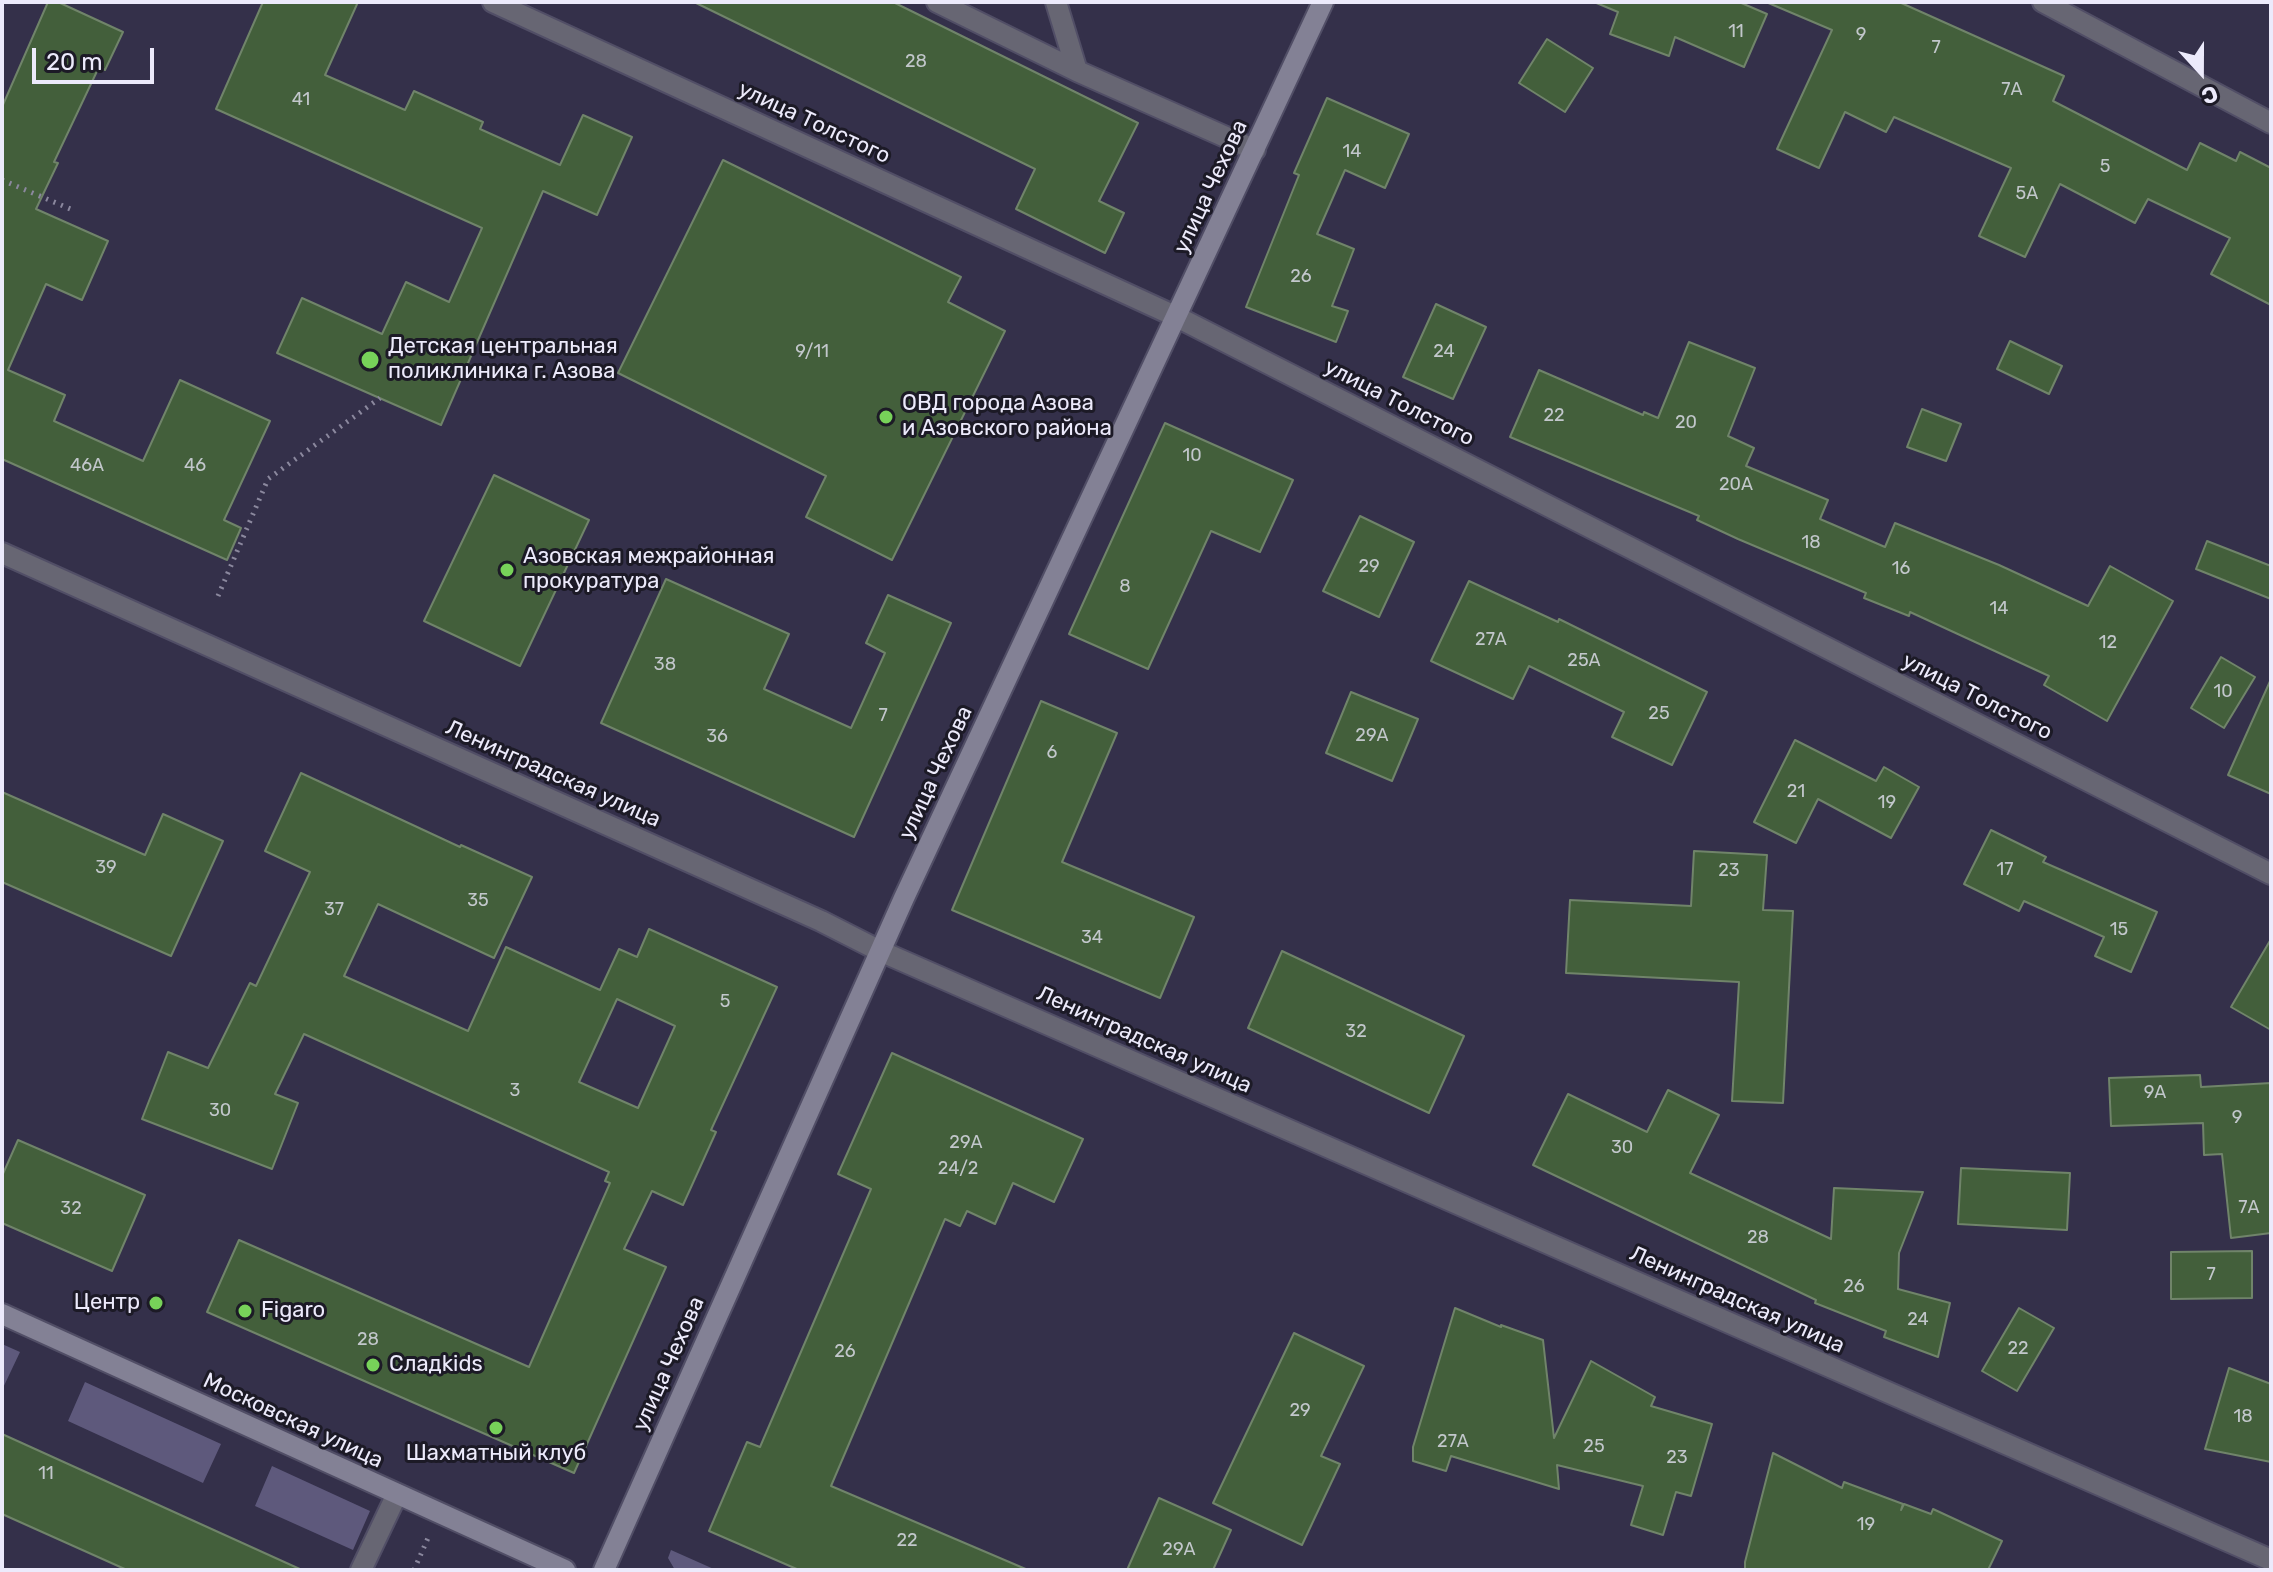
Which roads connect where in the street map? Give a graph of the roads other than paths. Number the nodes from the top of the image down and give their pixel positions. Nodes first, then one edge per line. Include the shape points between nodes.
1 (493, 2) edge
2 (937, 2) edge
3 (1056, 2) edge
4 (1323, 2) edge
5 (2045, 2) edge
6 (1077, 71) junction
7 (2271, 123) edge
8 (1255, 150) junction
9 (1177, 317) junction
10 (2, 553) edge
11 (2271, 874) edge
12 (880, 951) junction
13 (2, 1314) edge
14 (397, 1494) junction
15 (2270, 1560) edge
16 (361, 1570) edge
17 (565, 1570) edge
18 (604, 1570) edge

1 - 9 street, улица Толстого
2 - 6 street
3 - 6 street
4 - 8 main road, улица Чехова
5 - 7 street
6 - 8 street
8 - 9 main road, улица Чехова
9 - 11 street, улица Толстого
9 - 12 main road, улица Чехова
10 - 12 street, Ленинградская улица
12 - 15 street, Ленинградская улица
12 - 18 main road, улица Чехова
13 - 14 main road, Московская улица
14 - 16 street
14 - 17 main road, Московская улица

